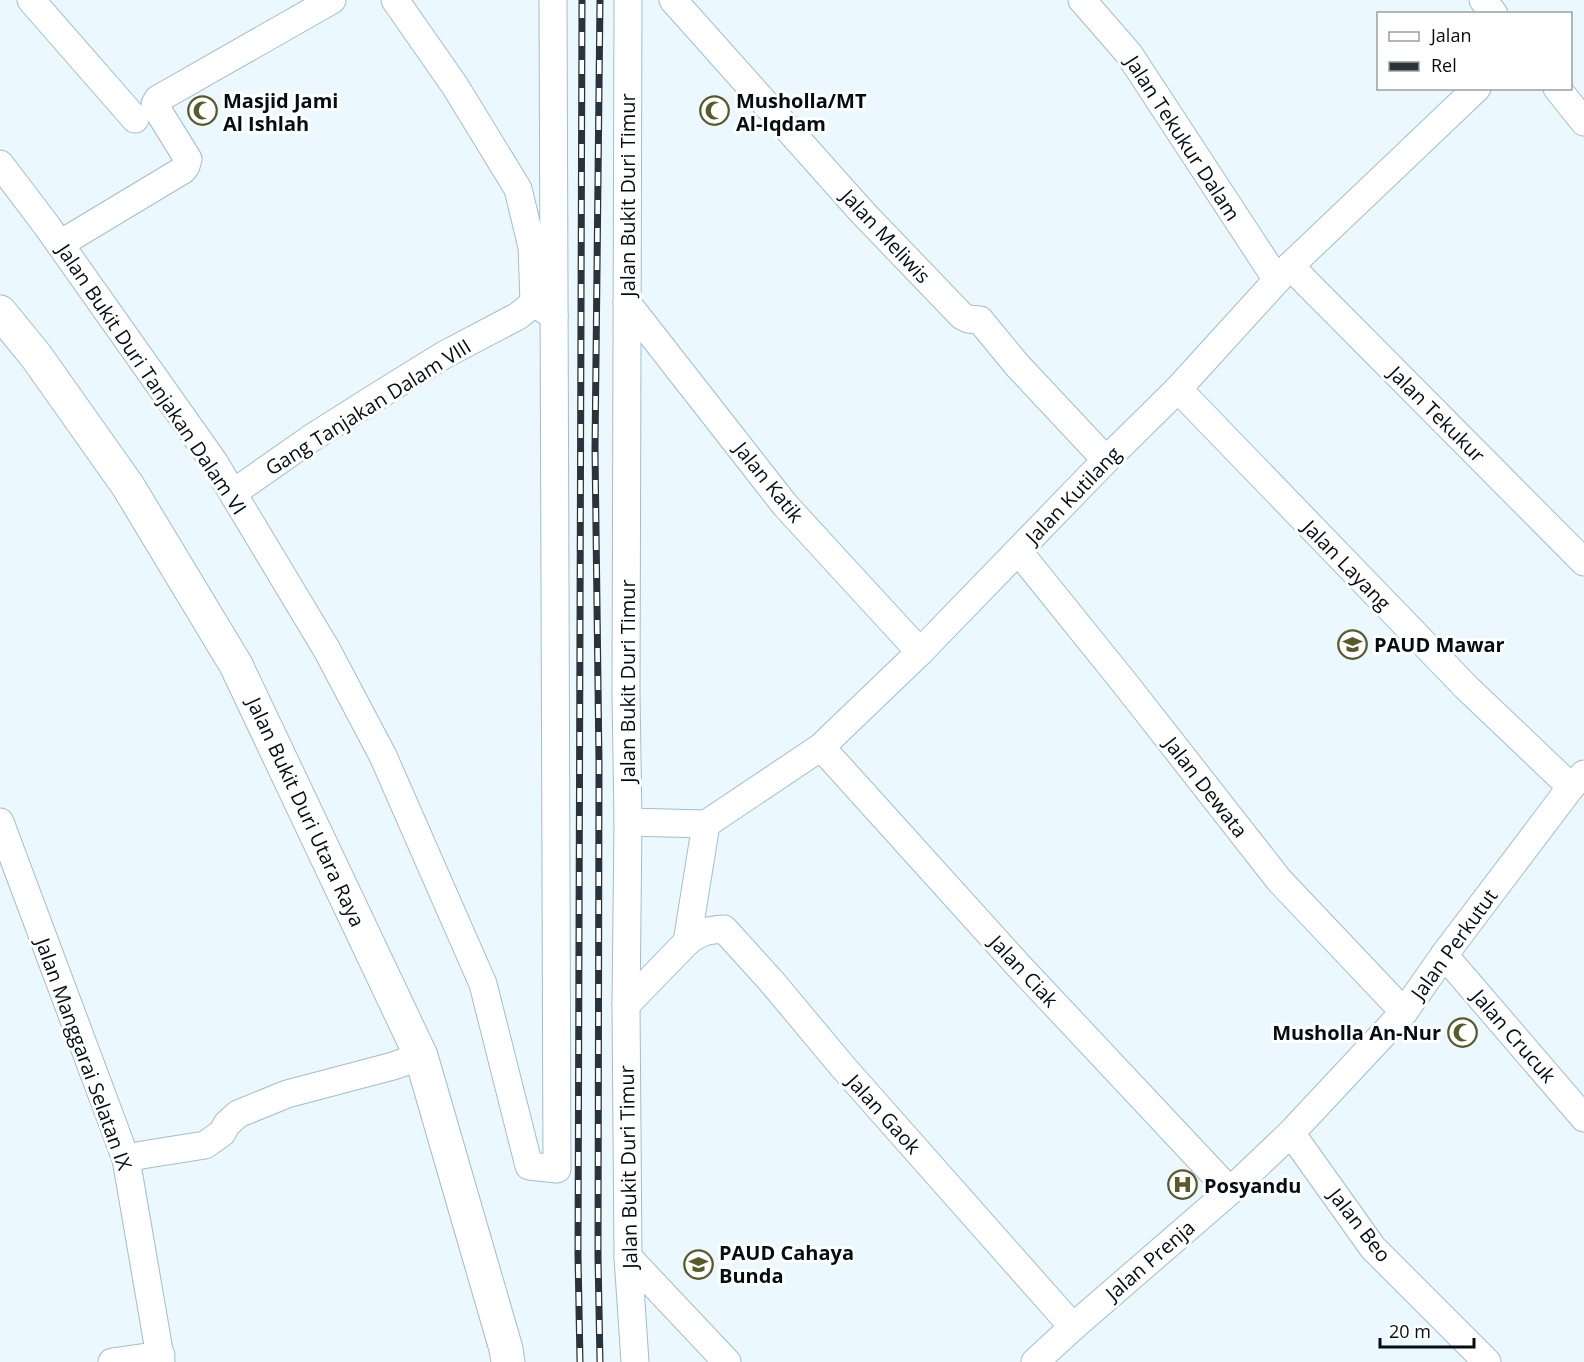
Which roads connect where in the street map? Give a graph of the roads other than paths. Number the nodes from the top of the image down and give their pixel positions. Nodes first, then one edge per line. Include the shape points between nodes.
1 (31, 0) edge
2 (332, 0) edge
3 (395, 0) edge
4 (553, 0) edge
5 (628, 0) edge
6 (673, 0) edge
7 (1082, 0) edge
8 (1483, 0) edge
9 (1492, 12) edge
10 (1475, 90) edge
11 (1559, 90) edge
12 (135, 118) dead end
13 (1584, 122) edge
14 (0, 164) edge
15 (60, 244) junction
16 (1283, 273) junction
17 (627, 303) junction
18 (544, 309) junction
19 (0, 312) edge
20 (1178, 389) junction
21 (1106, 460) junction
22 (233, 493) junction
23 (1019, 552) junction
24 (1584, 562) edge
25 (920, 652) junction
26 (821, 747) junction
27 (1578, 781) edge
28 (0, 822) edge
29 (628, 822) junction
30 (706, 824) junction
31 (687, 942) junction
32 (1444, 955) junction
33 (626, 1005) junction
34 (1404, 1012) junction
35 (421, 1056) junction
36 (1584, 1118) edge
37 (1291, 1133) junction
38 (126, 1159) junction
39 (1230, 1191) junction
40 (628, 1257) junction
41 (1073, 1327) junction
42 (161, 1359) edge
43 (112, 1362) edge
44 (508, 1362) edge
45 (635, 1362) edge
46 (727, 1362) edge
47 (1035, 1362) edge
48 (1487, 1362) edge

1 - 12 street
2 - 15 street via 158,99 157,109 188,159 186,166
3 - 18 street via 455,86 518,189
4 - 18 street
5 - 17 street, Jalan Bukit Duri Timur
6 - 21 street, Jalan Meliwis via 863,213 962,316 980,320
7 - 16 street, Jalan Tekukur Dalam via 1129,54
8 - 9 street
10 - 16 street, Jalan Kutilang
11 - 13 street
14 - 15 street, Jalan Bukit Duri Tanjakan Dalam VI
15 - 22 street, Jalan Bukit Duri Tanjakan Dalam VI
16 - 20 street, Jalan Kutilang
16 - 24 street, Jalan Tekukur
17 - 25 street, Jalan Katik via 785,505
17 - 29 street, Jalan Bukit Duri Timur
18 - 22 street, Gang Tanjakan Dalam VIII via 518,316 444,354
18 - 22 street, Jalan Bukit Duri Tanjakan Dalam VI via 557,1169 529,1166 483,984 383,756 327,650
19 - 35 street, Jalan Bukit Duri Utara Raya via 128,486 237,665
20 - 21 street, Jalan Kutilang
20 - 27 street, Jalan Layang via 1467,688
21 - 23 street, Jalan Kutilang
23 - 25 street, Jalan Kutilang
23 - 34 street, Jalan Dewata via 1279,880
25 - 26 street, Jalan Kutilang
26 - 30 street, Jalan Kutilang
26 - 39 street, Jalan Ciak
27 - 32 street, Jalan Perkutut
28 - 38 street, Jalan Manggarai Selatan IX
29 - 30 street
29 - 33 street, Jalan Bukit Duri Timur
30 - 31 street
31 - 33 street, Jalan Gaok
31 - 41 street, Jalan Gaok via 699,933 724,929
32 - 34 street, Jalan Perkutut
32 - 36 street, Jalan Crucuk
33 - 40 street, Jalan Bukit Duri Timur
34 - 37 street, Jalan Perkutut
35 - 38 street via 287,1094 238,1114 205,1145
35 - 44 street, Jalan Bukit Duri Utara Raya
37 - 39 street, Jalan Prenja
37 - 48 street, Jalan Beo via 1373,1248
38 - 42 street, Jalan Manggarai Selatan IX
39 - 41 street, Jalan Prenja
40 - 45 street, Jalan Bukit Duri Timur
40 - 46 street
41 - 47 street, Jalan Prenja
42 - 43 street

